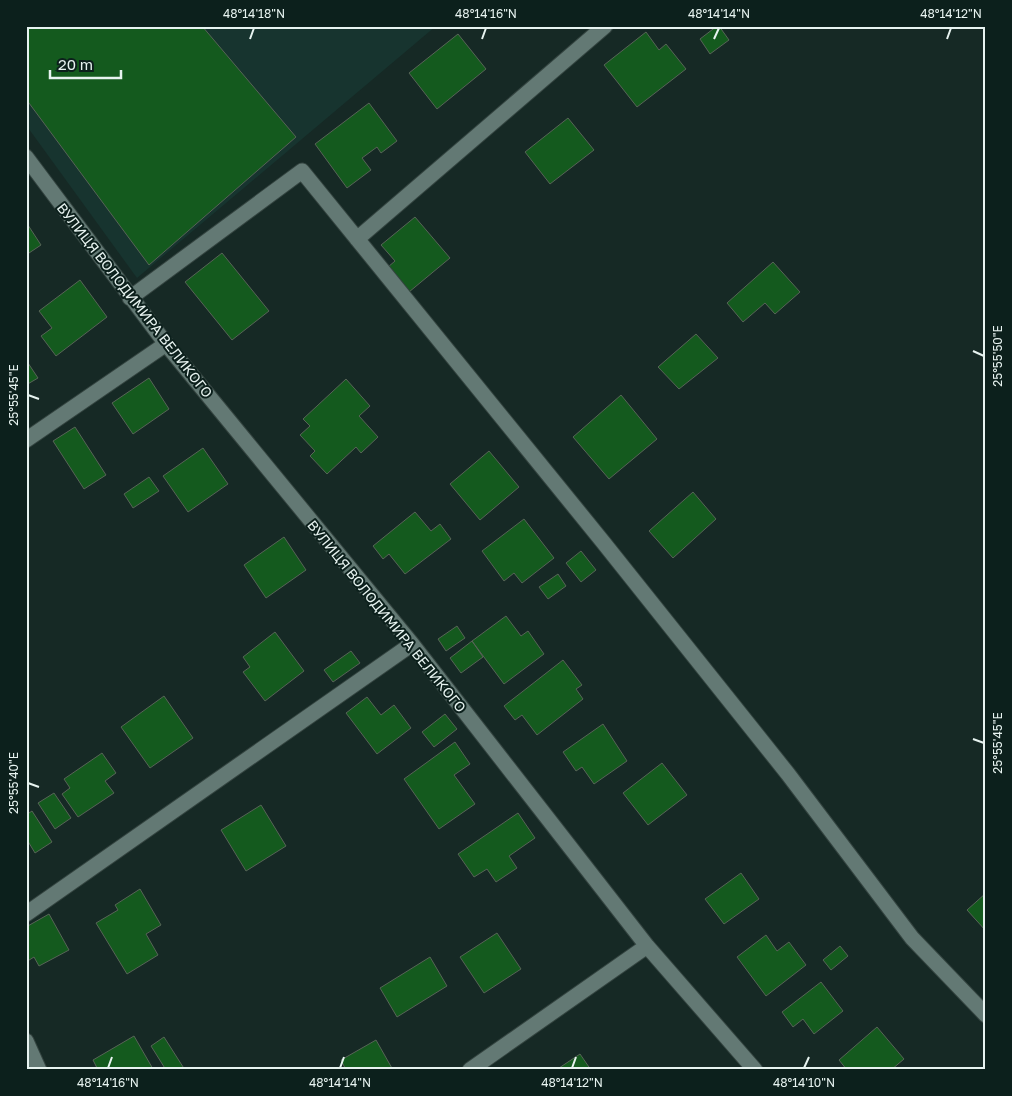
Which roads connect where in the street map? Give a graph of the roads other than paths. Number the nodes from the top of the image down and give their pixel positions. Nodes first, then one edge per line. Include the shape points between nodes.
1 (605, 26) edge
2 (26, 157) edge
3 (357, 240) junction
4 (130, 298) junction
5 (166, 344) junction
6 (26, 440) edge
7 (412, 644) junction
8 (26, 914) edge
9 (647, 946) junction
10 (986, 1015) edge
11 (26, 1041) edge
12 (39, 1070) edge
13 (470, 1070) edge
14 (755, 1070) edge

1 - 3 street
2 - 4 street, ВУЛИЦЯ ВОЛОДИМИРА ВЕЛИКОГО
3 - 4 street via 302,172
3 - 10 street via 788,774 912,938
4 - 5 street, ВУЛИЦЯ ВОЛОДИМИРА ВЕЛИКОГО
5 - 6 street
5 - 7 street, ВУЛИЦЯ ВОЛОДИМИРА ВЕЛИКОГО
7 - 8 street
7 - 9 street, ВУЛИЦЯ ВОЛОДИМИРА ВЕЛИКОГО
9 - 13 street
9 - 14 street, ВУЛИЦЯ ВОЛОДИМИРА ВЕЛИКОГО
11 - 12 street

